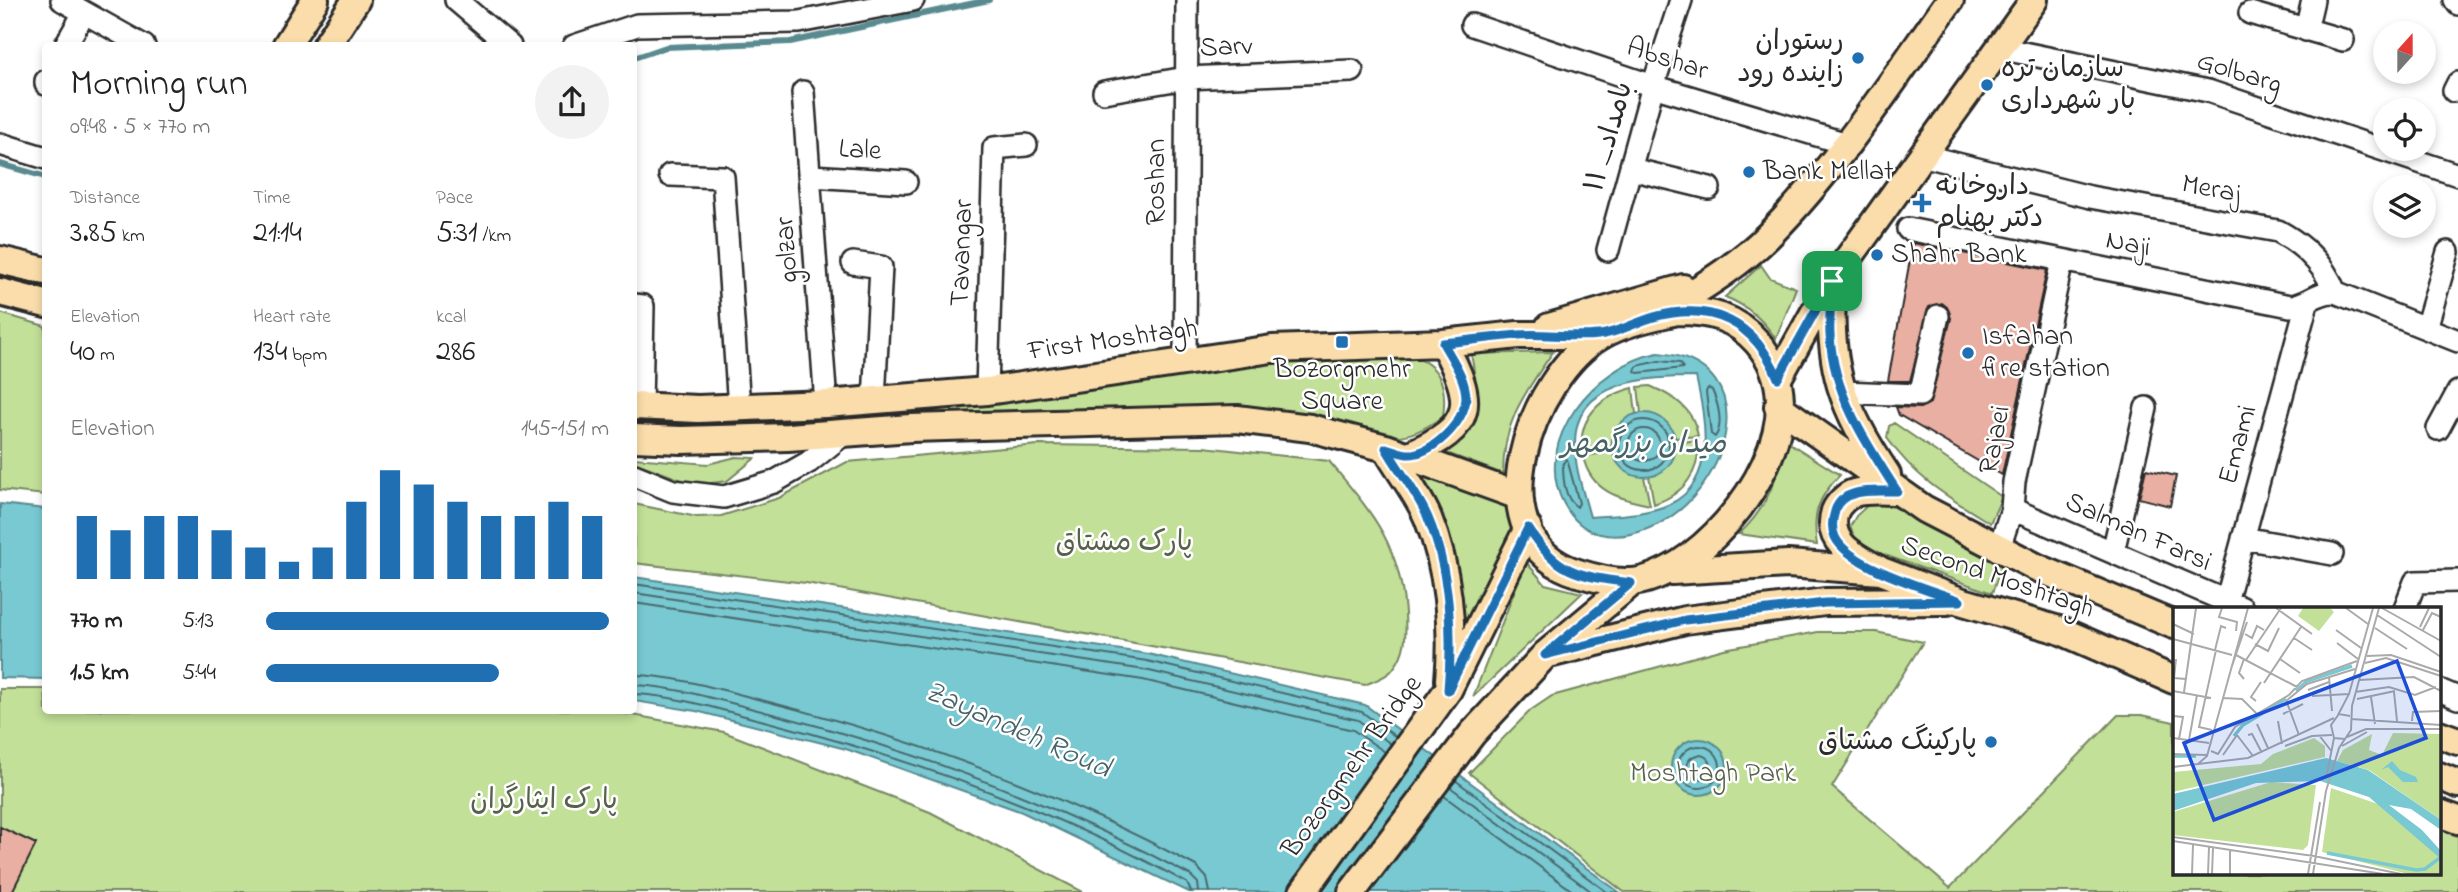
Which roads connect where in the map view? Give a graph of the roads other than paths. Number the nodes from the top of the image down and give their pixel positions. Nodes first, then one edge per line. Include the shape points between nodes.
1 (62, 0) edge
2 (315, 0) edge
3 (356, 0) edge
4 (456, 0) edge
5 (913, 0) edge
6 (1187, 0) edge
7 (1681, 0) edge
8 (1950, 0) edge
9 (1962, 0) edge
10 (2019, 0) edge
11 (2034, 0) edge
12 (2313, 0) edge
13 (854, 6) edge
14 (84, 13) junction
15 (2250, 13) dead end
16 (1472, 25) dead end
17 (2306, 30) junction
18 (2343, 40) dead end
19 (67, 42) edge
20 (137, 42) edge
21 (289, 42) edge
22 (329, 42) edge
23 (505, 42) edge
24 (586, 42) edge
25 (1999, 48) junction
26 (1352, 71) dead end
27 (1185, 78) junction
28 (1653, 86) junction
29 (803, 92) dead end
30 (1104, 92) dead end
31 (0, 144) edge
32 (1847, 144) junction
33 (1026, 145) dead end
34 (1920, 155) junction
35 (42, 157) edge
36 (1631, 169) junction
37 (670, 175) dead end
38 (2458, 175) edge
39 (811, 176) junction
40 (906, 182) dead end
41 (1709, 188) dead end
42 (1908, 229) dead end
43 (1608, 250) dead end
44 (2448, 252) dead end
45 (0, 260) edge
46 (2062, 261) junction
47 (853, 263) dead end
48 (40, 268) edge
49 (1717, 277) junction
50 (1832, 281) junction
51 (0, 292) edge
52 (2335, 292) junction
53 (42, 303) edge
54 (2307, 303) junction
55 (637, 305) edge
56 (1938, 316) dead end
57 (1654, 317) junction
58 (1808, 323) junction
59 (2426, 328) junction
60 (1518, 335) junction
61 (1601, 335) junction
62 (2458, 341) edge
63 (1443, 343) junction
64 (1185, 364) junction
65 (1778, 378) junction
66 (987, 391) junction
67 (1841, 392) junction
68 (2458, 392) edge
69 (874, 400) junction
70 (826, 404) junction
71 (637, 406) edge
72 (1778, 406) junction
73 (739, 408) junction
74 (2146, 408) dead end
75 (2438, 429) dead end
76 (845, 433) junction
77 (637, 438) edge
78 (1396, 451) junction
79 (637, 476) edge
80 (1897, 491) junction
81 (2012, 509) junction
82 (1523, 512) junction
83 (2243, 538) junction
84 (1999, 548) junction
85 (2113, 552) junction
86 (2332, 554) dead end
87 (1881, 570) junction
88 (1667, 571) junction
89 (2458, 581) edge
90 (1631, 583) junction
91 (1960, 601) junction
92 (2234, 605) edge
93 (2405, 607) edge
94 (2173, 624) edge
95 (1545, 655) junction
96 (2173, 679) edge
97 (2440, 690) edge
98 (2458, 698) edge
99 (1442, 700) junction
100 (2440, 734) edge
101 (2458, 741) edge
102 (2440, 776) edge
103 (2458, 784) edge
104 (2440, 813) edge
105 (2458, 820) edge
106 (1303, 892) edge
107 (1352, 892) edge

1 - 14 street
2 - 21 main road
3 - 22 main road
4 - 23 street
5 - 13 street
6 - 27 street, Roshan
7 - 28 street, ۱۱ _بامداد
8 - 32 main road
9 - 49 street via 1854,152 1774,244 1741,271
10 - 58 street via 1823,276 1804,307
11 - 25 main road
12 - 17 street
13 - 24 street via 799,22 637,25
14 - 19 street
14 - 20 street
15 - 17 street
16 - 28 street, Abshar
17 - 18 street
25 - 34 main road
25 - 38 street, Golbarg via 2208,92
26 - 27 street, Sarv
27 - 30 street, Sarv
27 - 64 street, Roshan
28 - 32 street, Abshar
28 - 36 street, ۱۱ _بامداد
29 - 39 street, golzar
31 - 35 street
32 - 49 main road via 1769,235
33 - 66 street, Tavangar via 994,148
34 - 50 main road
34 - 52 street, Meraj via 2090,197 2278,231 2296,240 2320,264
36 - 41 street
36 - 43 street, ۱۱ _بامداد
37 - 73 street via 723,177
39 - 40 street, Lale
39 - 70 street, golzar
42 - 46 street, Naji
44 - 59 street
45 - 48 main road
46 - 54 street, Naji via 2290,306
46 - 81 street, Rajaei
47 - 69 street via 881,267
49 - 57 main road
49 - 60 main road
50 - 58 main road
50 - 67 main road via 1830,335
51 - 53 main road
52 - 54 street, Naji via 2325,292
52 - 59 street
54 - 83 street, Emami
55 - 71 street via 643,306
56 - 67 street via 1920,395
57 - 61 main road
57 - 65 main road via 1677,311 1722,315 1749,333 1769,355
58 - 65 main road
59 - 62 street
60 - 61 main road, First Moshtagh
60 - 63 main road, First Moshtagh
61 - 82 main road via 1565,369 1529,427 1521,462
63 - 64 main road, First Moshtagh via 1272,349
63 - 78 main road via 1464,388 1459,422 1438,442
64 - 66 main road, First Moshtagh
65 - 72 main road
66 - 69 main road, First Moshtagh
67 - 80 main road
68 - 75 street
69 - 70 main road, First Moshtagh
70 - 73 main road, First Moshtagh
71 - 73 main road, First Moshtagh
72 - 80 main road, Second Moshtagh
72 - 88 main road via 1778,428 1769,459 1749,495 1699,552
74 - 85 street
76 - 77 main road
76 - 78 main road via 1237,419 1310,428
76 - 79 street via 774,482 724,497 673,491
78 - 82 main road
78 - 99 main road via 1428,518 1446,589 1452,653
80 - 84 main road, Second Moshtagh
80 - 87 main road via 1853,493 1837,505 1831,523 1835,539
81 - 84 street, Rajaei
81 - 85 street, Salman Farsi
82 - 90 main road via 1543,552 1566,569
82 - 99 main road, Bozorgmehr Bridge
83 - 86 street
83 - 92 street, Emami
84 - 94 main road, Second Moshtagh
85 - 92 street, Salman Farsi
87 - 88 main road, Second Moshtagh via 1788,564
87 - 91 main road, Second Moshtagh
88 - 90 main road
89 - 93 street via 2415,582
90 - 95 main road
91 - 95 main road via 1825,603 1698,618
91 - 96 main road, Second Moshtagh via 2059,630
95 - 107 main road via 1472,734
97 - 98 street
99 - 106 main road, Bozorgmehr Bridge
100 - 101 main road
102 - 103 main road
104 - 105 main road

